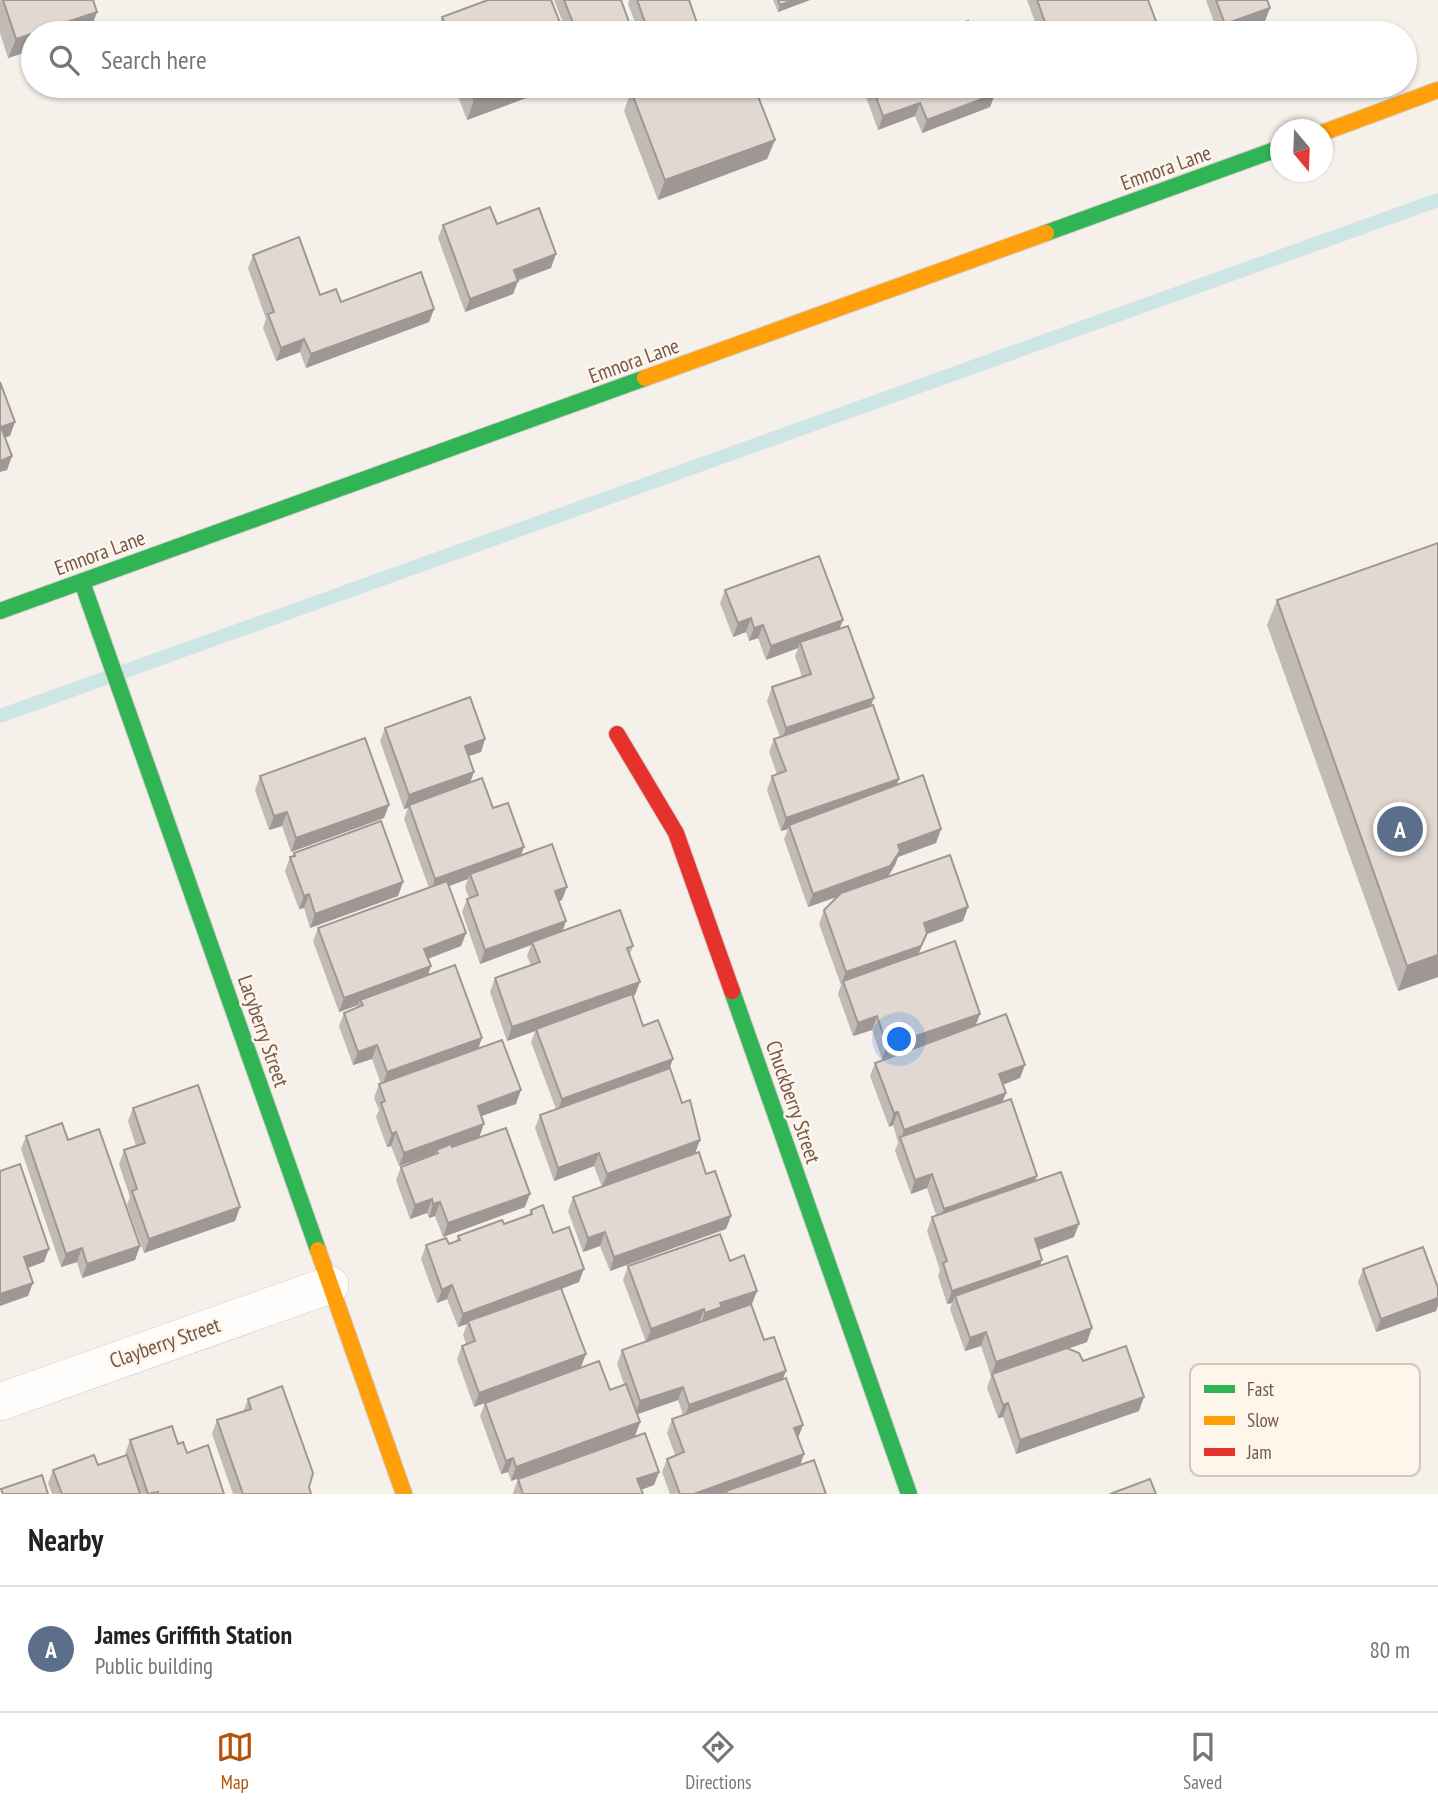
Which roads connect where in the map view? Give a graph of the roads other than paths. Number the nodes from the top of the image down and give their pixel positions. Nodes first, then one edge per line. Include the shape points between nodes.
1 (1438, 90) edge
2 (1416, 98) edge
3 (1417, 98) edge
4 (1333, 129) edge
5 (1270, 152) edge
6 (82, 582) junction
7 (0, 611) edge
8 (617, 734) dead end
9 (330, 1285) junction
10 (0, 1402) edge
11 (404, 1494) edge
12 (909, 1494) edge

1 - 3 street
2 - 4 street
5 - 6 street, Emnora Lane
6 - 7 street, Emnora Lane
6 - 9 street, Lacyberry Street
8 - 12 street, Chuckberry Street via 676,833
9 - 10 street, Clayberry Street
9 - 11 street, Lacyberry Street

